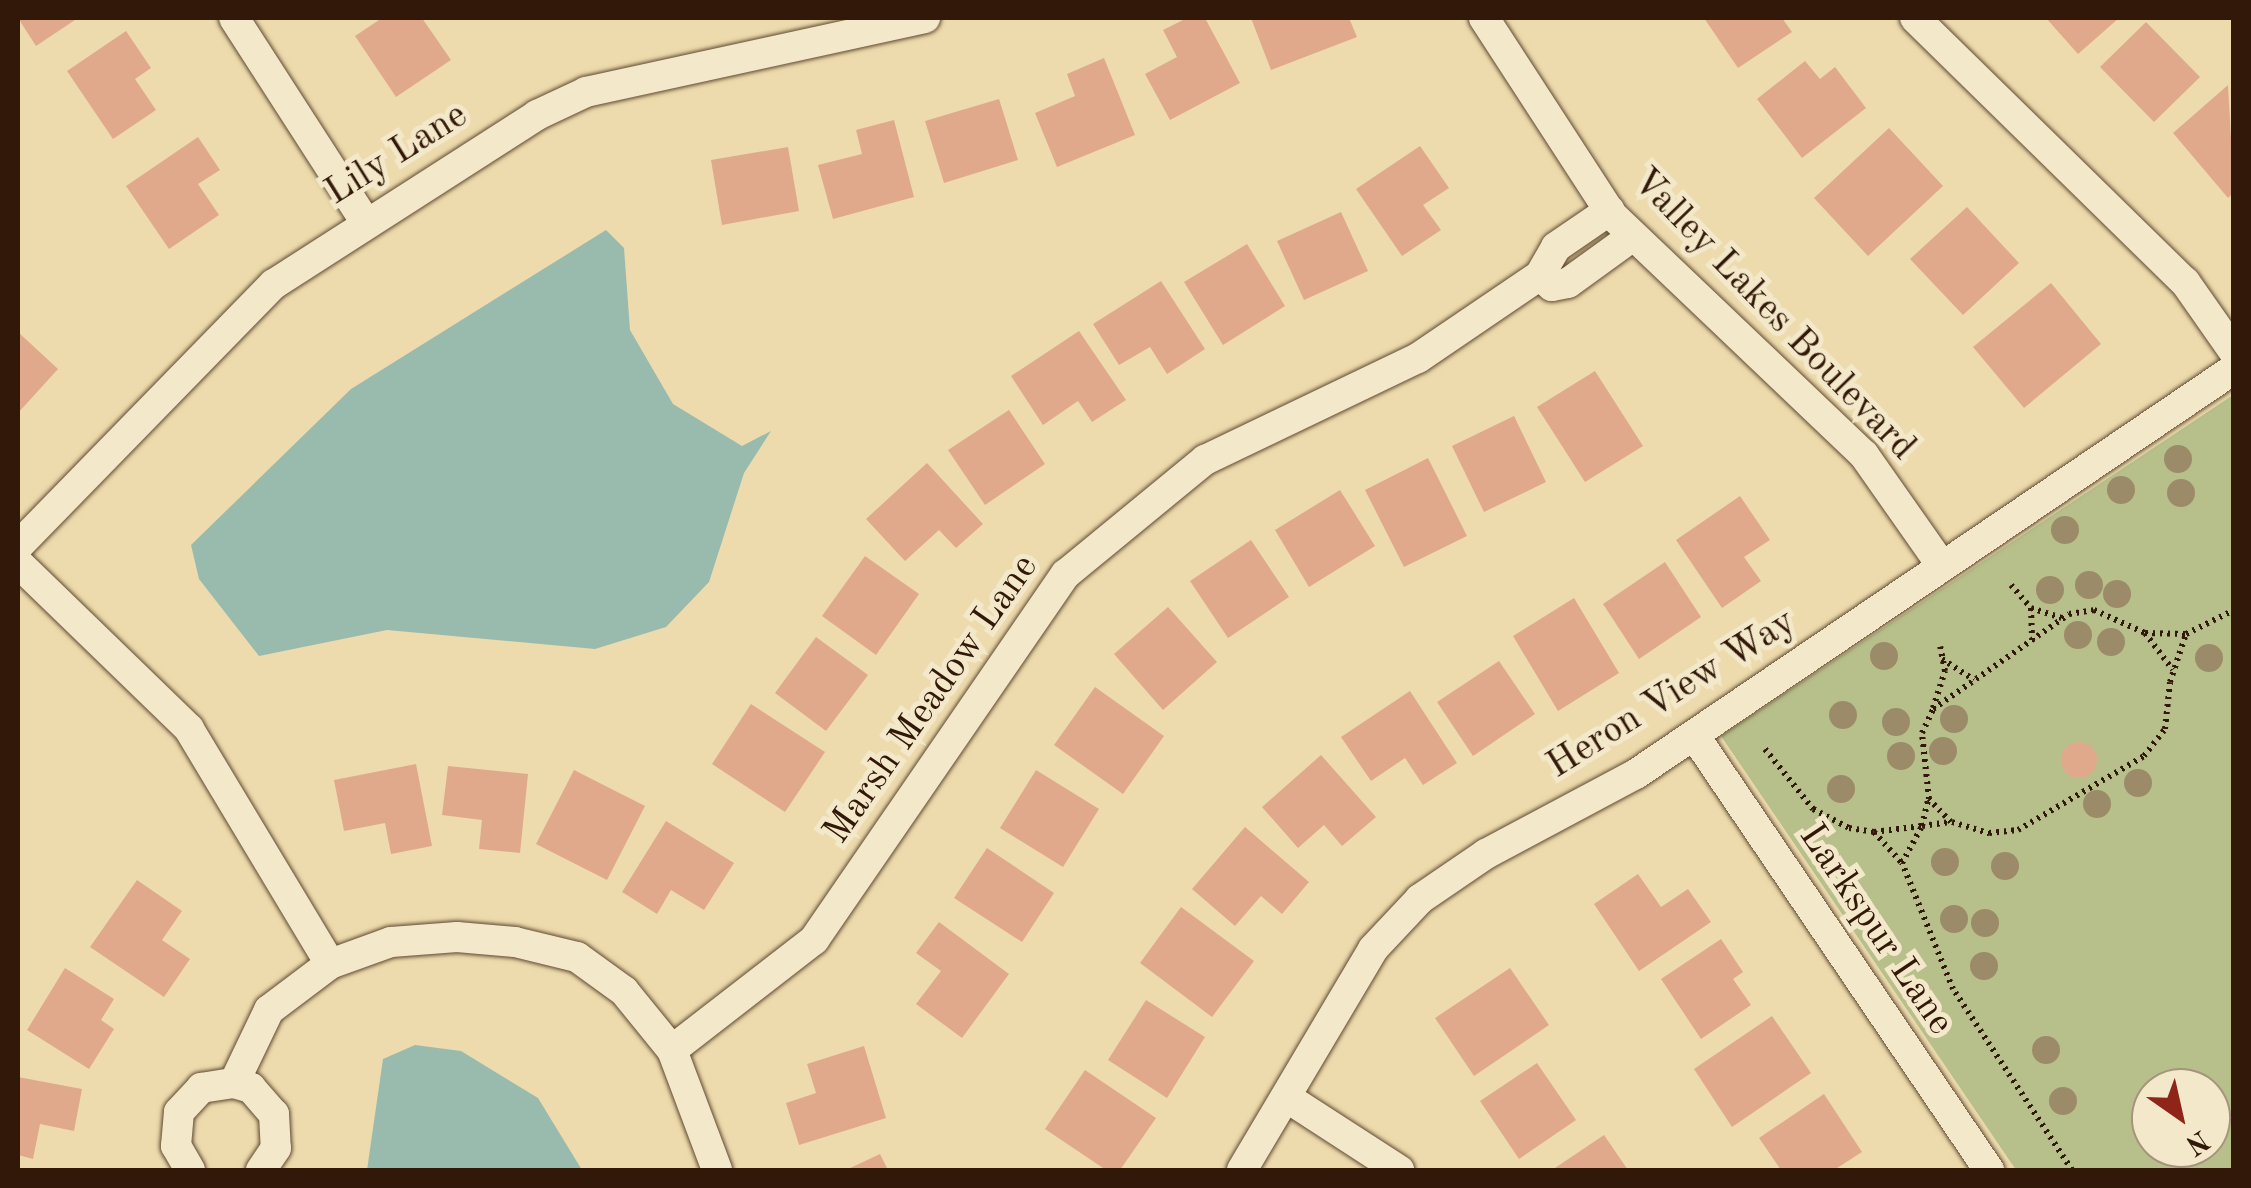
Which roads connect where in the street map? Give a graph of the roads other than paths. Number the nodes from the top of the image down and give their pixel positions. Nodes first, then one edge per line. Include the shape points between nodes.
1 (234, 18) edge
2 (924, 18) edge
3 (1484, 18) edge
4 (1915, 18) edge
5 (1610, 210) junction
6 (364, 220) junction
7 (1633, 236) junction
8 (1540, 275) junction
9 (2234, 352) edge
10 (2234, 369) edge
11 (18, 546) edge
12 (18, 563) edge
13 (1942, 566) junction
14 (1694, 735) junction
15 (330, 964) junction
16 (672, 1050) junction
17 (234, 1082) junction
18 (1286, 1096) junction
19 (190, 1170) edge
20 (261, 1170) edge
21 (717, 1170) edge
22 (1242, 1170) edge
23 (1399, 1170) edge
24 (1990, 1170) edge

1 - 6 street
2 - 6 street, Lily Lane via 586,92
3 - 5 street, Valley Lakes Boulevard
4 - 9 street via 2185,282
5 - 7 street, Valley Lakes Boulevard
5 - 8 street via 1556,247
6 - 11 street, Lily Lane via 228,326
7 - 8 street via 1568,283 1552,286
7 - 13 street, Valley Lakes Boulevard via 1864,456
8 - 16 street, Marsh Meadow Lane via 1418,358 1205,460 1066,574 814,940
10 - 13 street, Heron View Way
12 - 15 street via 188,730
13 - 14 street, Heron View Way
14 - 18 street, Heron View Way via 1420,898 1373,949
14 - 24 street, Larkspur Lane
15 - 16 street via 392,942 457,937 577,956 624,991
15 - 17 street via 270,1010
16 - 21 street
17 - 19 street via 202,1088 179,1112 176,1146
17 - 20 street via 251,1088 274,1114 276,1148
18 - 22 street, Heron View Way
18 - 23 street

